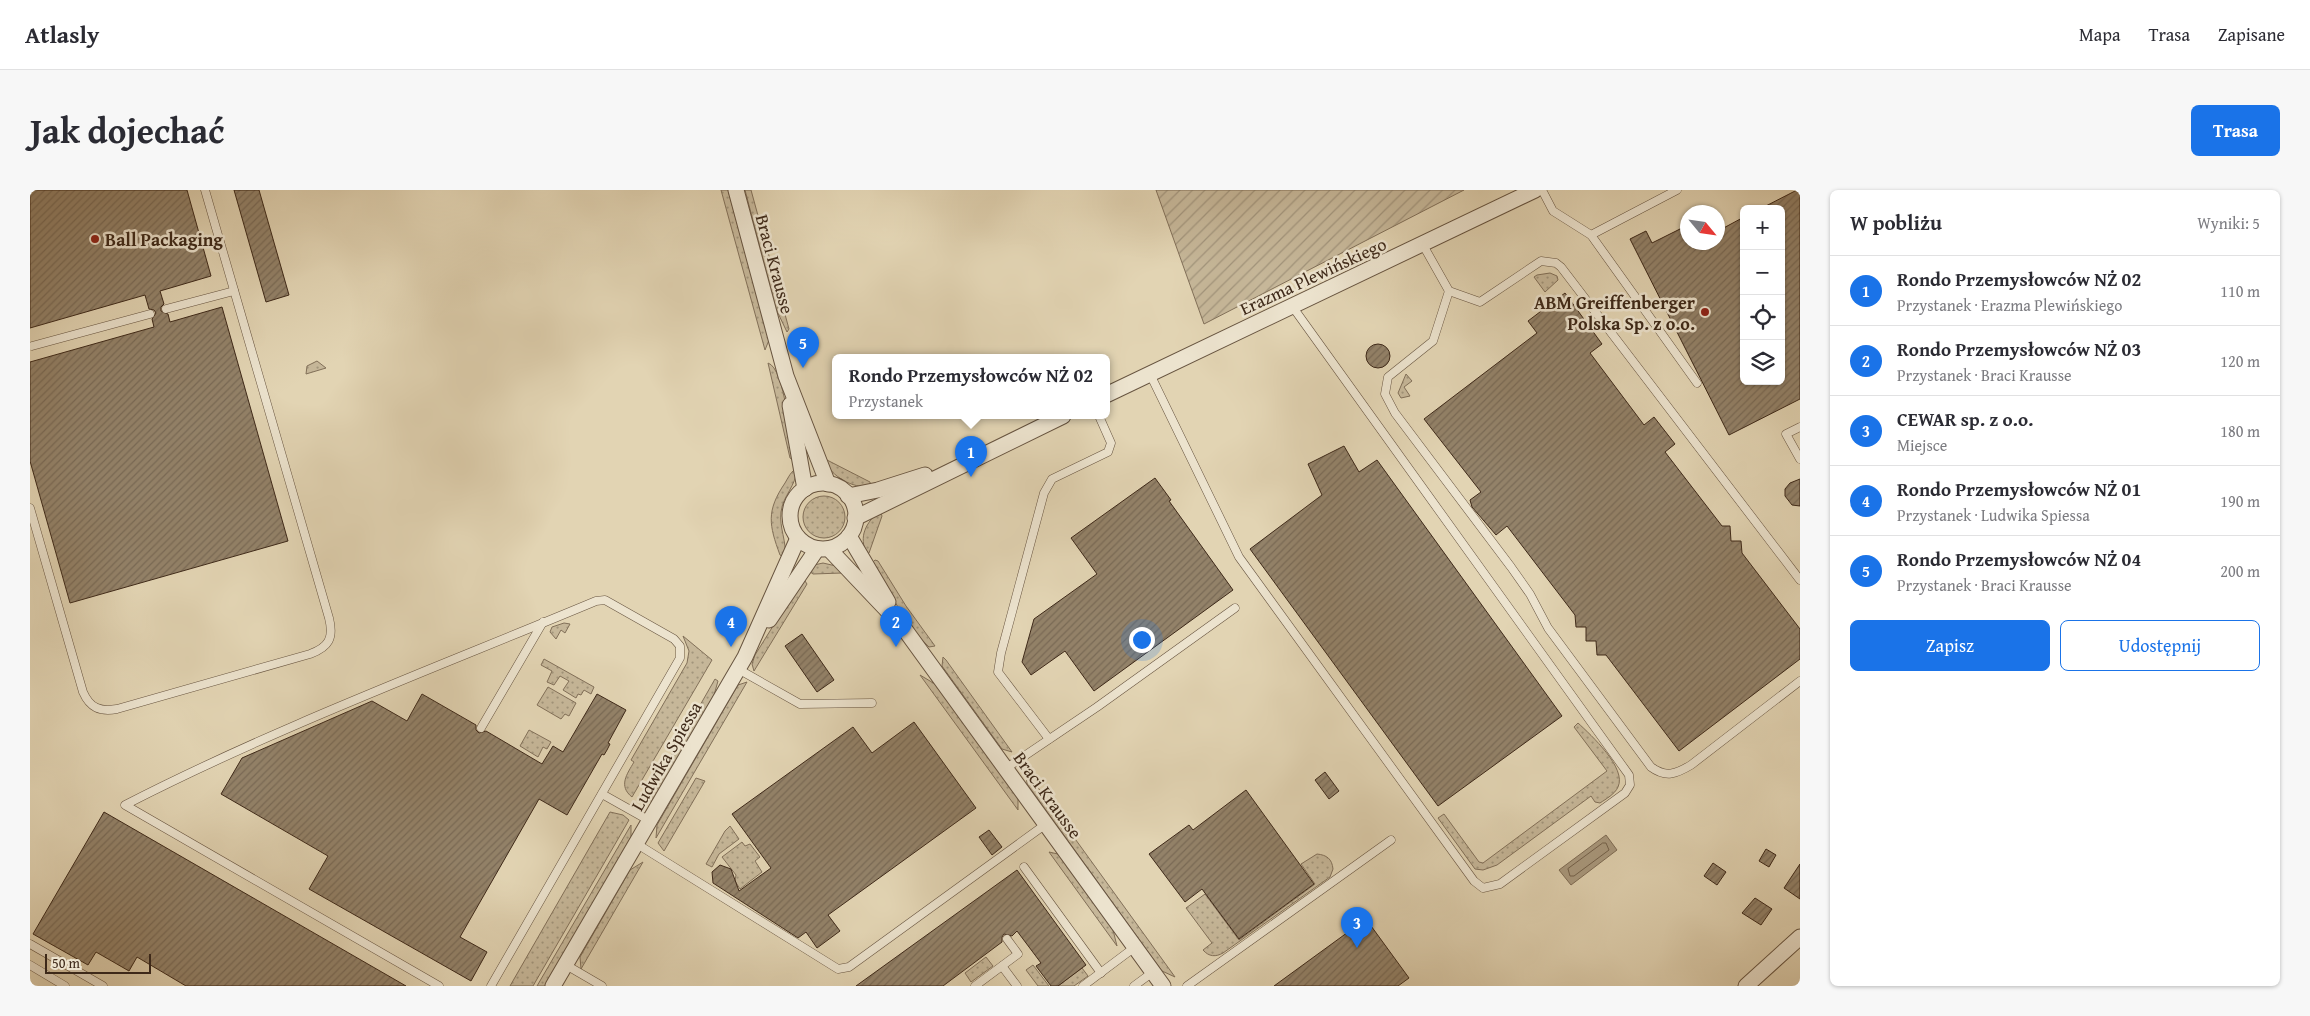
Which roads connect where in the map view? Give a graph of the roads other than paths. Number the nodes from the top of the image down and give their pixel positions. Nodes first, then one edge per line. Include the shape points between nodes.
1 (205, 190) edge
2 (736, 190) edge
3 (1535, 190) edge
4 (1542, 190) edge
5 (1677, 190) edge
6 (1591, 235) junction
7 (1423, 245) junction
8 (234, 291) junction
9 (1449, 291) junction
10 (1292, 306) junction
11 (166, 309) dead end
12 (150, 314) dead end
13 (32, 346) dead end
14 (1150, 374) junction
15 (786, 376) junction
16 (1697, 383) dead end
17 (1110, 393) edge
18 (1056, 419) edge
19 (1100, 419) edge
20 (1800, 427) edge
21 (1800, 459) edge
22 (969, 461) junction
23 (828, 484) junction
24 (805, 489) junction
25 (848, 496) junction
26 (30, 508) edge
27 (855, 518) junction
28 (849, 536) junction
29 (798, 538) junction
30 (823, 549) junction
31 (1800, 580) edge
32 (1235, 608) dead end
33 (544, 622) junction
34 (903, 627) junction
35 (741, 663) junction
36 (1800, 681) edge
37 (872, 703) dead end
38 (481, 728) dead end
39 (1048, 739) junction
40 (1006, 770) junction
41 (602, 794) junction
42 (650, 820) junction
43 (1046, 824) junction
44 (1390, 840) dead end
45 (637, 844) junction
46 (1024, 867) dead end
47 (1800, 937) edge
48 (1007, 939) dead end
49 (30, 944) edge
50 (1135, 947) junction
51 (566, 964) junction
52 (30, 965) edge
53 (1002, 966) junction
54 (1153, 972) junction
55 (1101, 973) junction
56 (65, 986) edge
57 (103, 986) edge
58 (439, 986) edge
59 (491, 986) edge
60 (553, 986) edge
61 (602, 986) edge
62 (975, 986) edge
63 (1017, 986) edge
64 (1083, 986) edge
65 (1134, 986) edge
66 (1163, 986) edge
67 (1187, 986) edge
68 (1746, 986) edge

1 - 8 lane
2 - 15 street, Braci Krausse
3 - 7 street, Erazma Plewińskiego
4 - 6 lane via 1553,211
5 - 6 lane
6 - 16 lane
7 - 9 lane
7 - 10 street, Erazma Plewińskiego
8 - 11 lane
8 - 26 lane via 330,618 332,635 326,647 144,702 105,712 95,709 83,692
9 - 31 lane via 1480,302 1541,261 1556,263
9 - 36 lane via 1433,341 1388,377 1385,394 1394,413 1530,594 1553,635 1651,767 1666,775 1684,769
10 - 14 street, Erazma Plewińskiego
10 - 14 lane via 1629,775 1630,785 1626,793 1500,884 1483,888 1474,881 1239,557
12 - 13 lane
14 - 17 street, Erazma Plewińskiego
15 - 23 street, Braci Krausse
15 - 24 street, Braci Krausse
18 - 22 street
19 - 39 lane via 1111,443 1108,452 1052,479 1044,494 1001,653 998,672
20 - 21 lane via 1786,434
22 - 25 street via 878,490
22 - 27 street
23 - 24 street via 816,484
23 - 25 street
24 - 29 street via 794,500 790,516 790,524
25 - 27 street
27 - 28 street
28 - 30 street via 844,542
28 - 34 street, Braci Krausse
29 - 30 street via 803,543
29 - 35 street, Ludwika Spiessa
30 - 34 street, Braci Krausse
30 - 35 street
32 - 39 lane
33 - 38 lane
33 - 41 lane via 605,600 670,636 680,646 680,658
33 - 58 lane via 324,712 125,805
34 - 40 street, Braci Krausse
35 - 37 lane via 800,704
35 - 42 street, Ludwika Spiessa
39 - 40 lane
40 - 43 street, Braci Krausse
41 - 42 lane
41 - 59 lane
42 - 45 street, Ludwika Spiessa
43 - 45 lane via 848,967 838,969
43 - 50 street, Braci Krausse
44 - 67 lane
45 - 51 street, Ludwika Spiessa
46 - 55 lane
47 - 68 street
48 - 53 lane via 1018,954
49 - 57 lane
50 - 54 street, Braci Krausse
50 - 55 lane
51 - 60 street, Ludwika Spiessa
51 - 61 lane
52 - 56 lane
53 - 62 lane
53 - 63 lane
54 - 65 lane
54 - 66 street, Braci Krausse
55 - 64 lane

